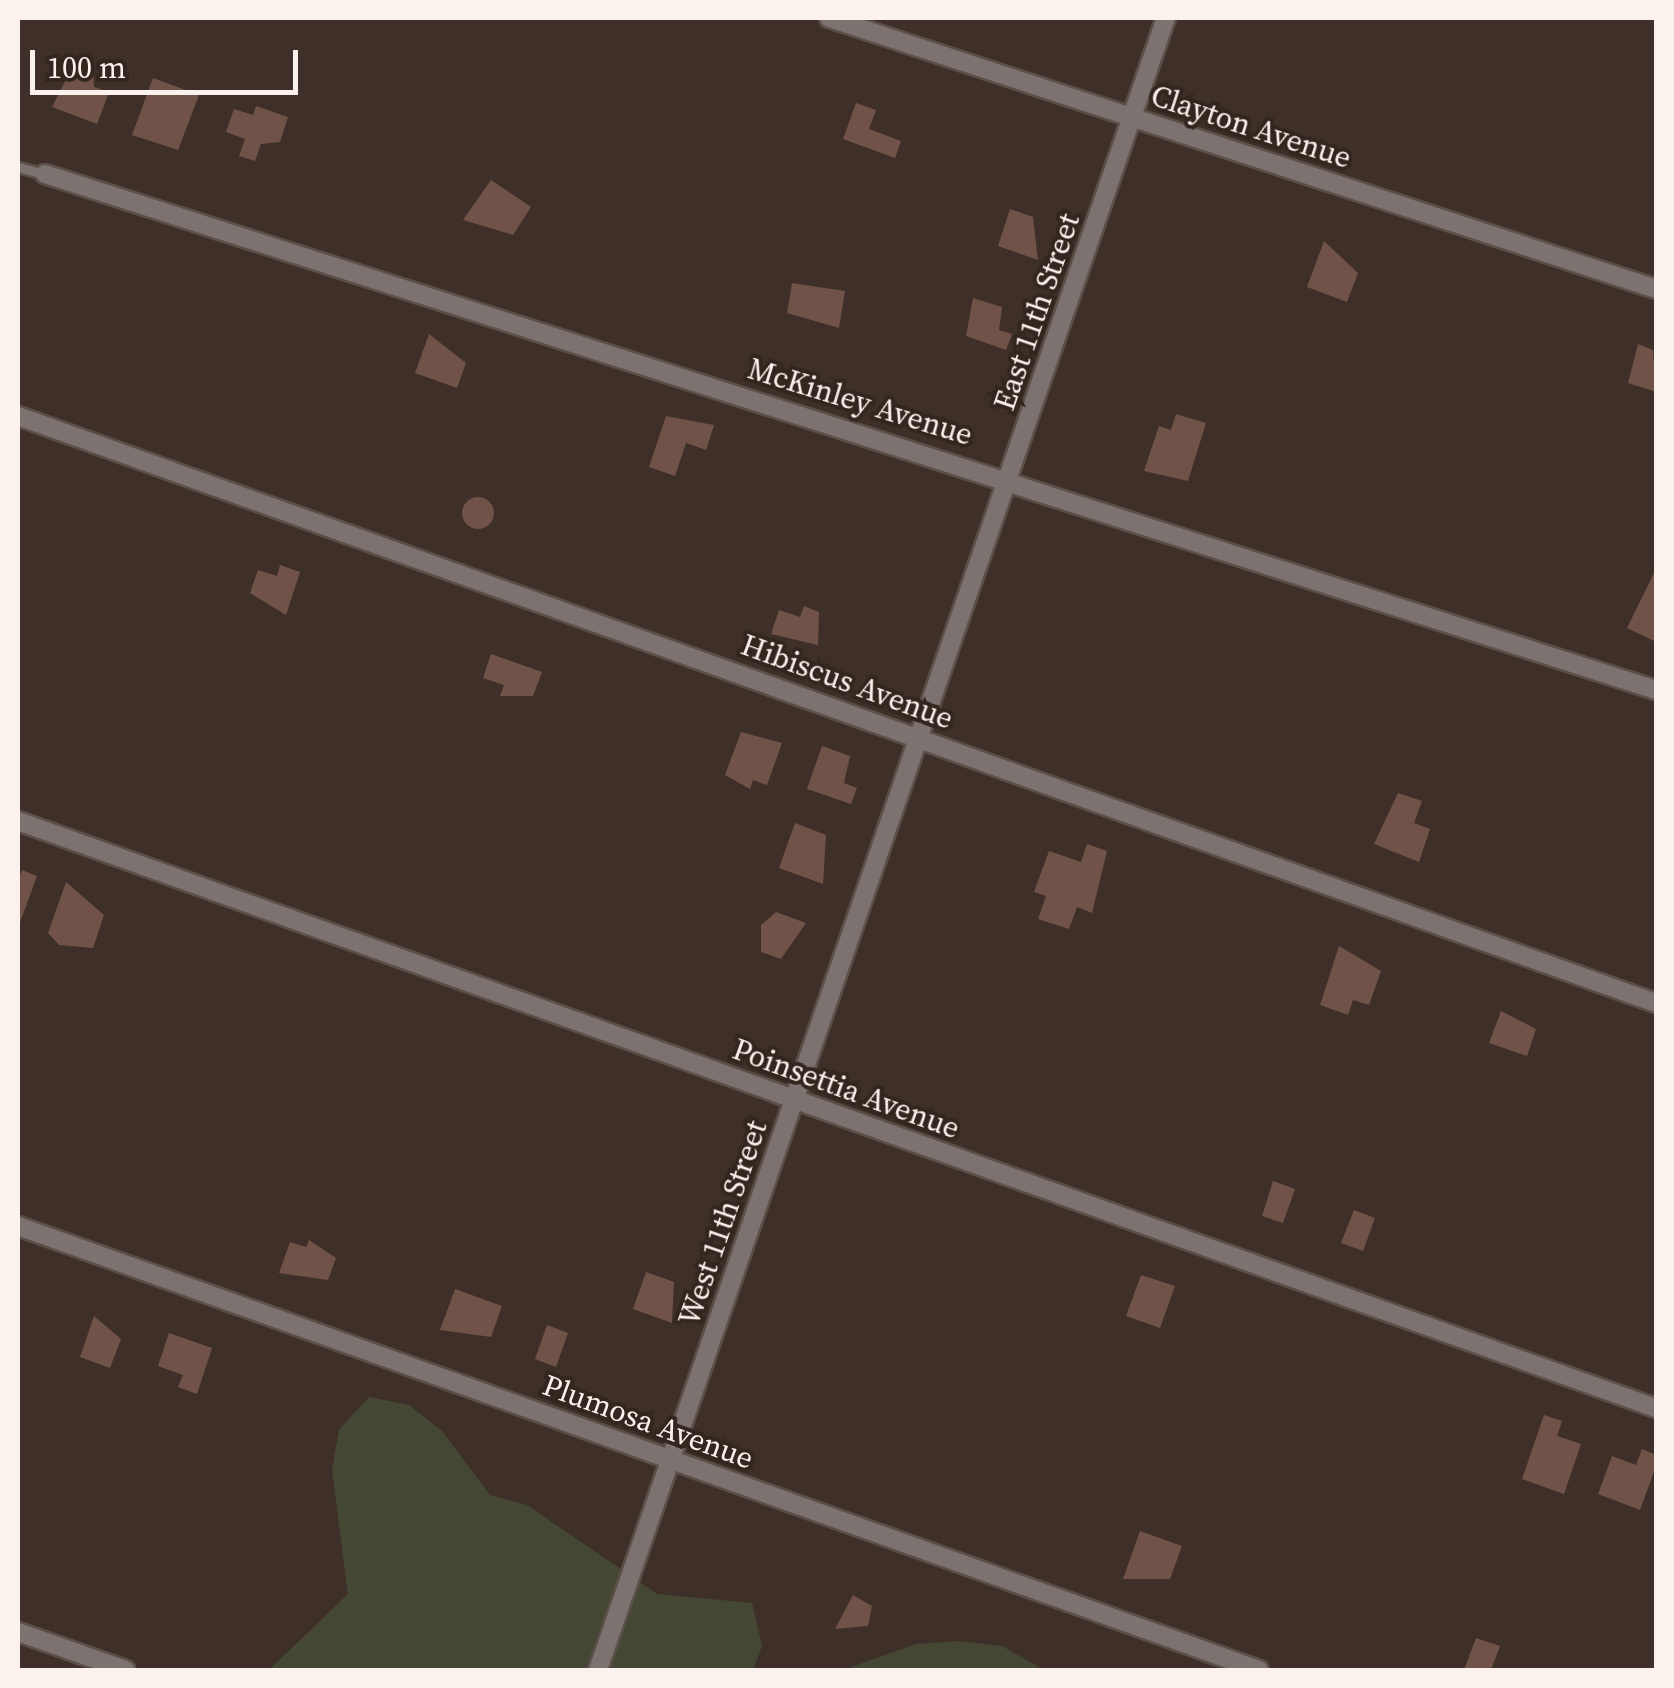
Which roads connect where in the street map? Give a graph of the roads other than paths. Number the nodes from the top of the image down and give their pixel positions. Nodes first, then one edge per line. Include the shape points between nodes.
1 (829, 18) edge
2 (1166, 18) edge
3 (1132, 116) junction
4 (18, 168) edge
5 (45, 174) joint
6 (1656, 289) edge
7 (18, 416) edge
8 (1008, 477) junction
9 (1656, 690) edge
10 (920, 737) junction
11 (18, 822) edge
12 (1656, 1003) edge
13 (795, 1100) junction
14 (18, 1226) edge
15 (1656, 1408) edge
16 (672, 1460) junction
17 (18, 1632) edge
18 (126, 1670) edge
19 (598, 1670) edge
20 (1259, 1670) edge

1 - 3 street, Clayton Avenue
2 - 3 street, East 11th Street
3 - 6 street, Clayton Avenue
3 - 8 street, East 11th Street
4 - 5 lane
5 - 8 street, McKinley Avenue
7 - 10 street, Hibiscus Avenue
8 - 9 street, McKinley Avenue
8 - 10 street, East 11th Street
10 - 12 street, Hibiscus Avenue
10 - 13 street, West 11th Street
11 - 13 street, Poinsettia Avenue
13 - 15 street, Poinsettia Avenue
13 - 16 street, West 11th Street
14 - 16 street, Plumosa Avenue
16 - 19 street, West 11th Street
16 - 20 street, Plumosa Avenue
17 - 18 street

